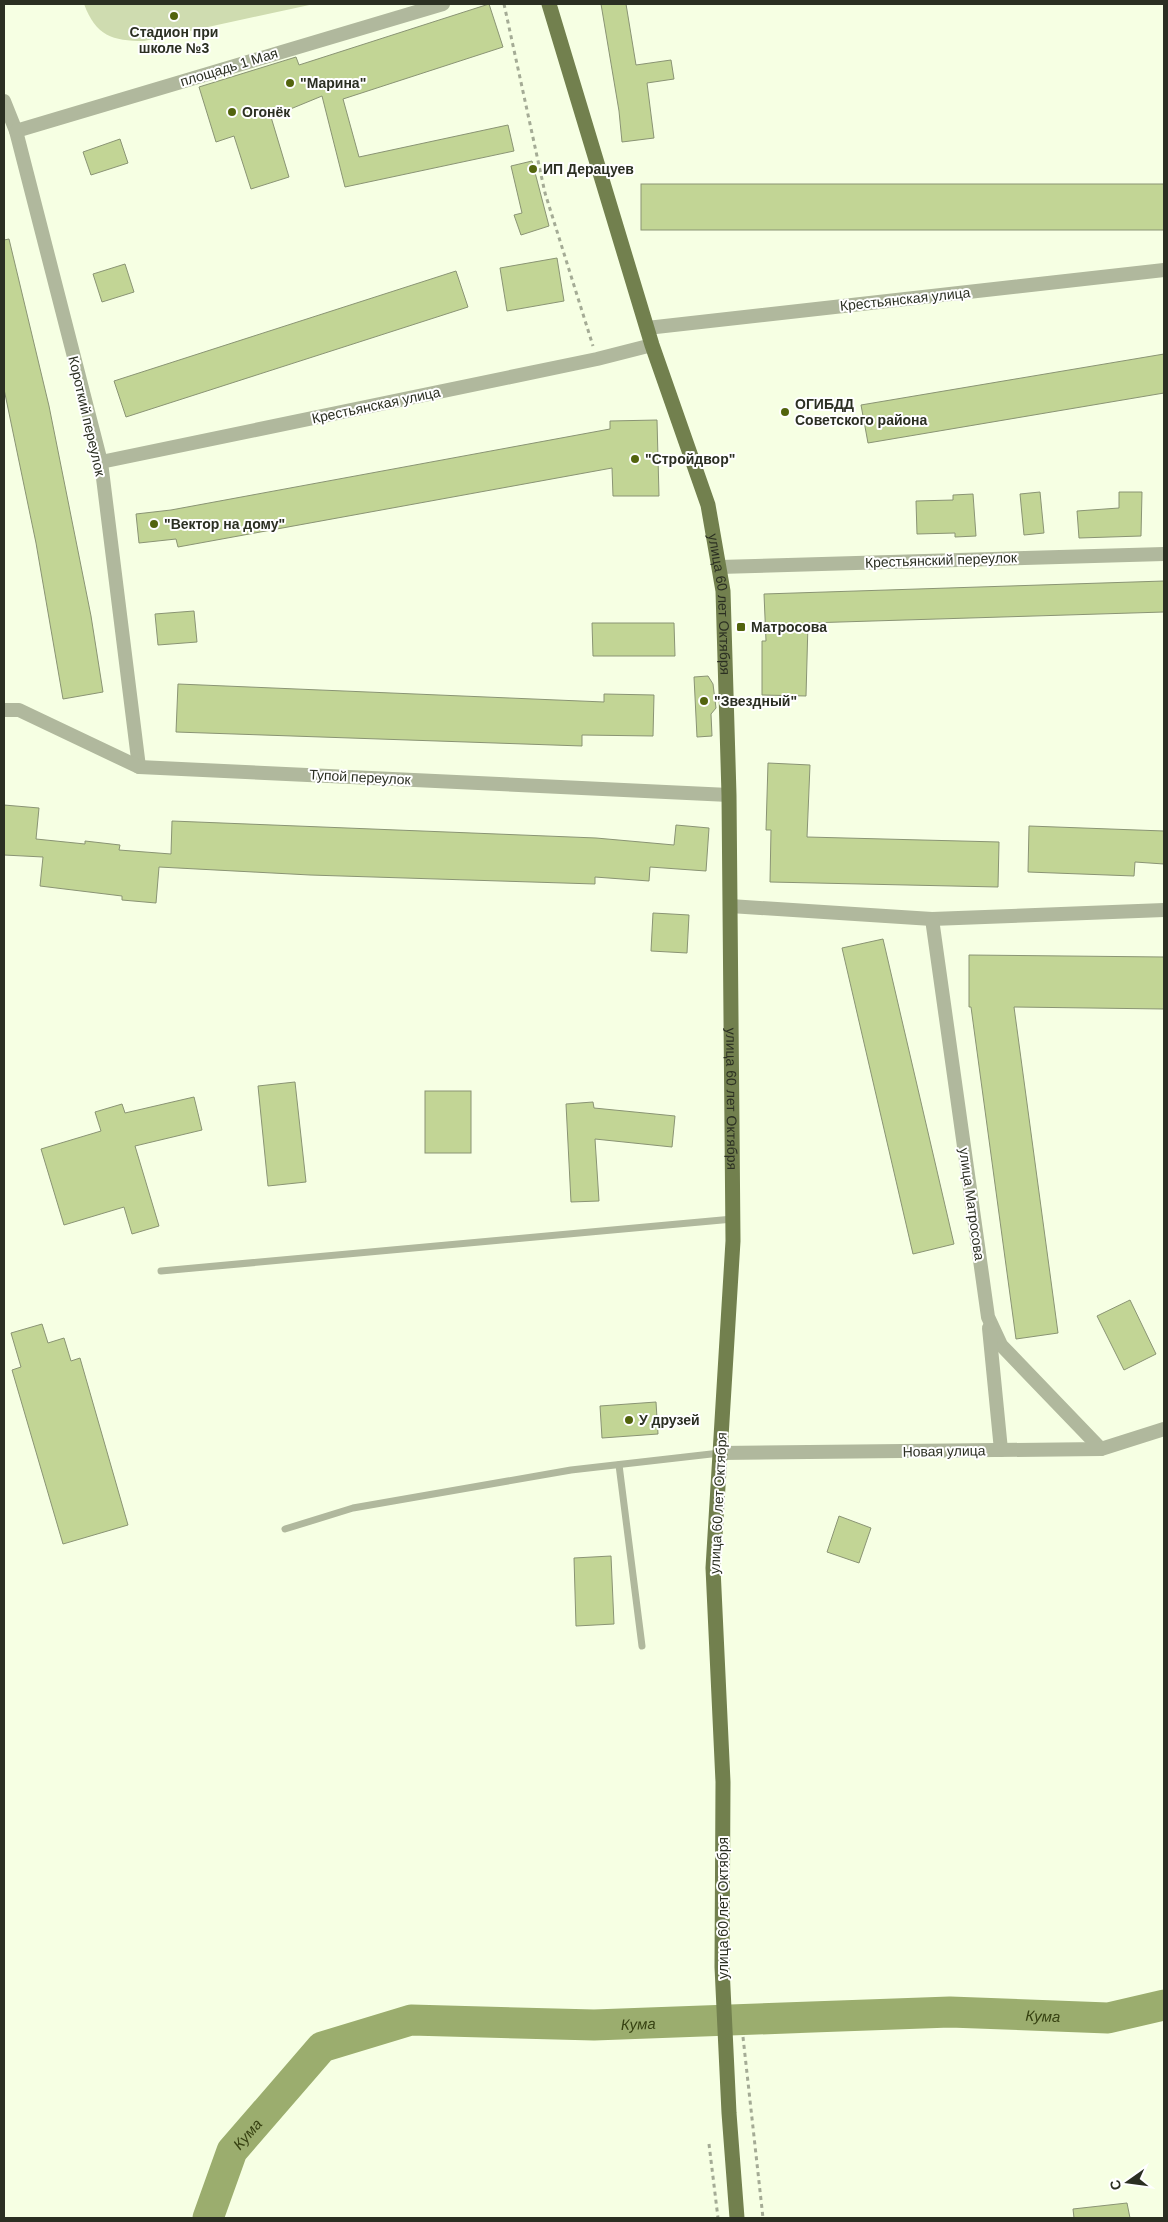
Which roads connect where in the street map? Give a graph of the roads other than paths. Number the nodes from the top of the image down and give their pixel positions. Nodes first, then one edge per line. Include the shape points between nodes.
1 (443, 4) edge
2 (549, 4) edge
3 (4, 101) edge
4 (16, 131) junction
5 (1164, 270) edge
6 (647, 328) junction
7 (652, 345) junction
8 (100, 462) junction
9 (1164, 554) edge
10 (719, 567) junction
11 (4, 710) edge
12 (139, 767) junction
13 (729, 795) junction
14 (730, 906) junction
15 (1164, 910) edge
16 (932, 918) junction
17 (733, 1219) junction
18 (161, 1271) dead end
19 (988, 1317) junction
20 (1164, 1429) edge
21 (1101, 1449) junction
22 (1001, 1450) junction
23 (720, 1453) junction
24 (619, 1465) junction
25 (284, 1529) dead end
26 (642, 1646) dead end
27 (737, 2218) edge

1 - 4 street, площадь 1 Мая
2 - 6 main road, улица 60 лет Октября
3 - 4 street, Короткий переулок
4 - 8 street, Короткий переулок
5 - 6 street, Крестьянская улица
6 - 7 main road, улица 60 лет Октября
7 - 8 street, Крестьянская улица
7 - 10 main road, улица 60 лет Октября via 708,505
8 - 12 street, Короткий переулок
9 - 10 street, Крестьянский переулок
10 - 13 main road, улица 60 лет Октября via 723,591
11 - 12 street, Тупой переулок via 19,710
12 - 13 street, Тупой переулок
13 - 14 main road, улица 60 лет Октября
14 - 16 street
14 - 17 main road, улица 60 лет Октября
15 - 16 street
16 - 19 street, улица Матросова
17 - 18 lane
17 - 23 main road, улица 60 лет Октября
19 - 21 street, улица Матросова via 1001,1345
19 - 22 street
20 - 21 street, Новая улица
21 - 22 street, Новая улица
22 - 23 street, Новая улица
23 - 24 lane
23 - 27 main road, улица 60 лет Октября via 714,1568 724,1782 722,1967
24 - 25 lane via 571,1470 353,1508
24 - 26 lane

